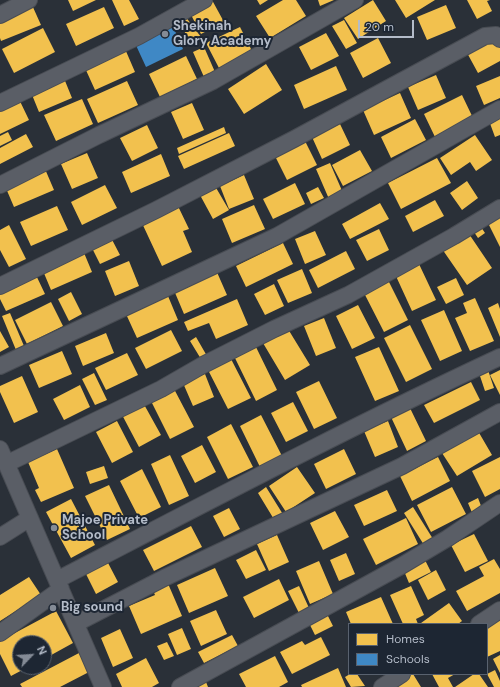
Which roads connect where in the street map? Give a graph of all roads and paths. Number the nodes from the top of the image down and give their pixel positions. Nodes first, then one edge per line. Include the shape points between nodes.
1 (29, 0) edge
2 (204, 0) edge
3 (355, 0) edge
4 (0, 16) edge
5 (500, 39) edge
6 (0, 103) edge
7 (500, 109) edge
8 (0, 184) edge
9 (500, 208) edge
10 (0, 286) edge
11 (500, 357) edge
12 (0, 366) edge
13 (500, 412) edge
14 (0, 449) edge
15 (6, 464) junction
16 (500, 503) edge
17 (30, 518) junction
18 (0, 536) edge
19 (59, 584) junction
20 (500, 610) edge
21 (76, 623) junction
22 (480, 623) edge
23 (0, 632) edge
24 (400, 675) edge
25 (104, 687) edge
26 (180, 687) edge
27 (382, 687) edge

1 - 4 street
2 - 6 street via 139,36
3 - 8 street via 213,81
5 - 10 street via 496,35 485,36 294,139
7 - 12 street via 277,236
9 - 15 street via 348,295
11 - 19 street via 258,476
13 - 21 street via 402,466 164,578
14 - 15 street
15 - 17 street
16 - 26 street via 401,566
17 - 18 street
17 - 19 street
19 - 21 street
19 - 23 street
20 - 22 street
21 - 25 street
24 - 27 street

